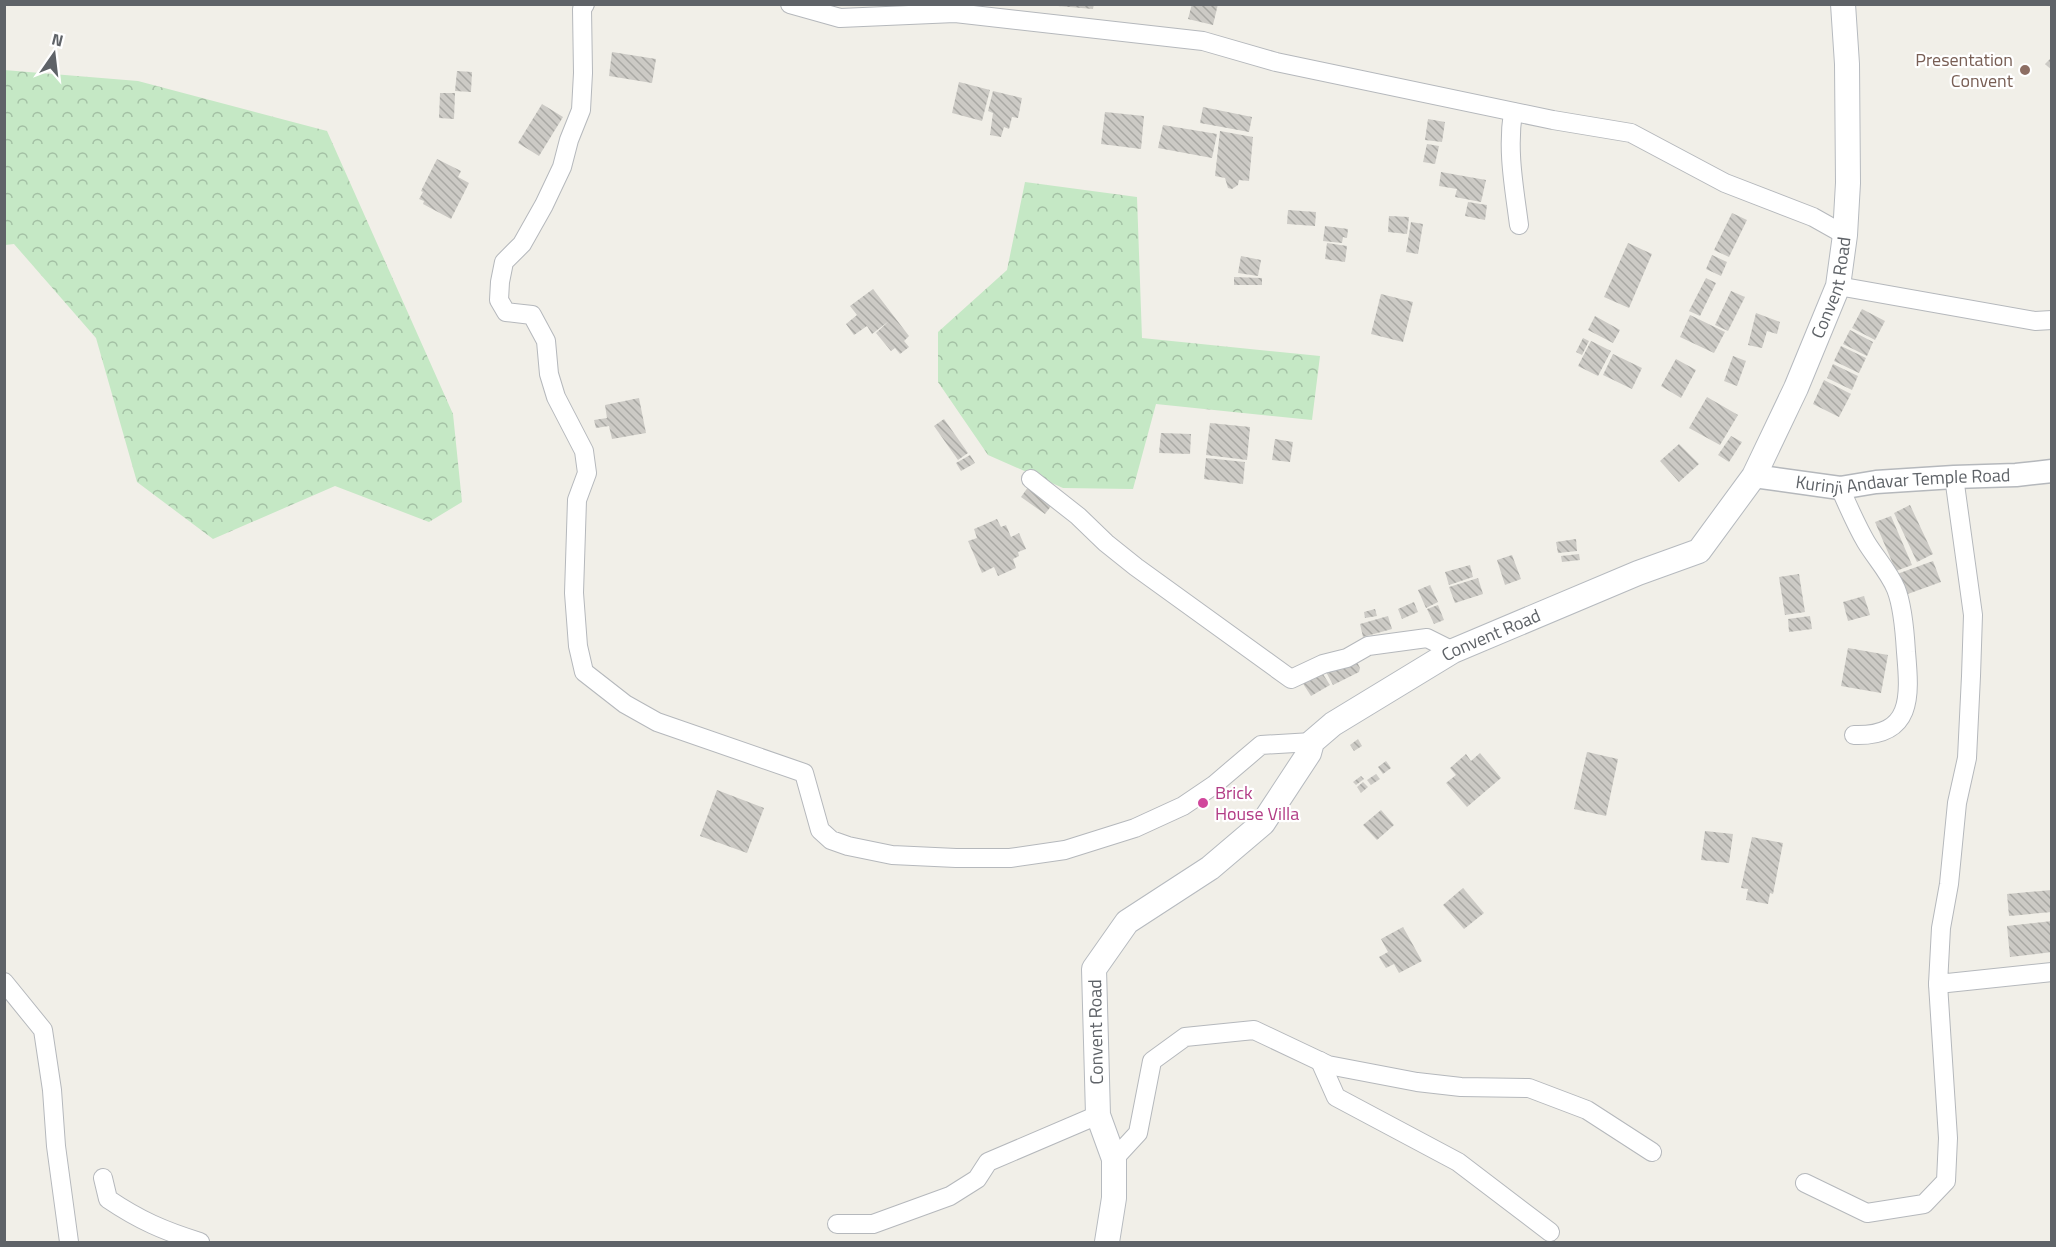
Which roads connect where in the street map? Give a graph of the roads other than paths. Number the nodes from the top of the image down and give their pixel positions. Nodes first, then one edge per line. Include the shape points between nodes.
1 (585, 4) edge
2 (790, 4) edge
3 (1843, 4) edge
4 (1513, 112) junction
5 (1520, 225) dead end
6 (1845, 235) junction
7 (1838, 286) junction
8 (2052, 320) edge
9 (2052, 471) edge
10 (1754, 476) junction
11 (1954, 477) junction
12 (1031, 479) dead end
13 (1840, 488) junction
14 (1453, 651) junction
15 (1854, 735) dead end
16 (1312, 742) junction
17 (2052, 972) edge
18 (4, 982) edge
19 (1938, 984) junction
20 (1320, 1061) junction
21 (1098, 1115) junction
22 (1652, 1152) dead end
23 (1114, 1159) junction
24 (103, 1179) dead end
25 (1805, 1183) dead end
26 (837, 1224) dead end
27 (1550, 1232) dead end
28 (69, 1242) edge
29 (200, 1242) edge
30 (1107, 1242) edge

1 - 16 street via 580,110 562,167 544,205 522,244 504,262 499,300 506,312 532,315 546,341 556,397 584,451 586,473 577,500 574,593 584,672 625,704 657,722 804,773 820,830 831,840 848,846 892,855 1010,858 1065,850 1135,828 1183,806 1261,745
2 - 4 street via 840,18 955,13 1203,41 1276,62
3 - 6 main road, Convent Road via 1848,183
4 - 5 street via 1510,159
4 - 6 street via 1631,133 1725,183 1813,217
6 - 7 main road, Convent Road
7 - 8 street via 2035,321
7 - 10 main road, Convent Road via 1801,378
9 - 11 street, Kurinji Andavar Temple Road
10 - 13 street, Kurinji Andavar Temple Road
10 - 14 main road, Convent Road via 1699,551
11 - 13 street, Kurinji Andavar Temple Road
11 - 19 street via 1972,615 1971,676 1967,758 1957,803
12 - 14 street via 1145,574 1291,679 1368,646 1427,638
13 - 15 street via 1865,540 1896,588 1910,689 1907,707 1891,729 1869,736
14 - 16 main road, Convent Road via 1333,724
16 - 21 main road, Convent Road via 1309,753 1263,823 1210,868 1127,922 1094,969
17 - 19 street
18 - 28 street via 43,1030
19 - 25 street via 1948,1138 1946,1180 1924,1204 1867,1213
20 - 22 street via 1417,1082 1530,1088 1587,1110
20 - 23 street via 1254,1030 1185,1038 1152,1061 1138,1133
20 - 27 street via 1336,1097 1458,1162
21 - 23 main road, Convent Road
21 - 26 street via 988,1162 977,1179 950,1196 873,1224
23 - 30 main road, Convent Road via 1114,1198
24 - 29 street via 108,1199 132,1215 159,1229

